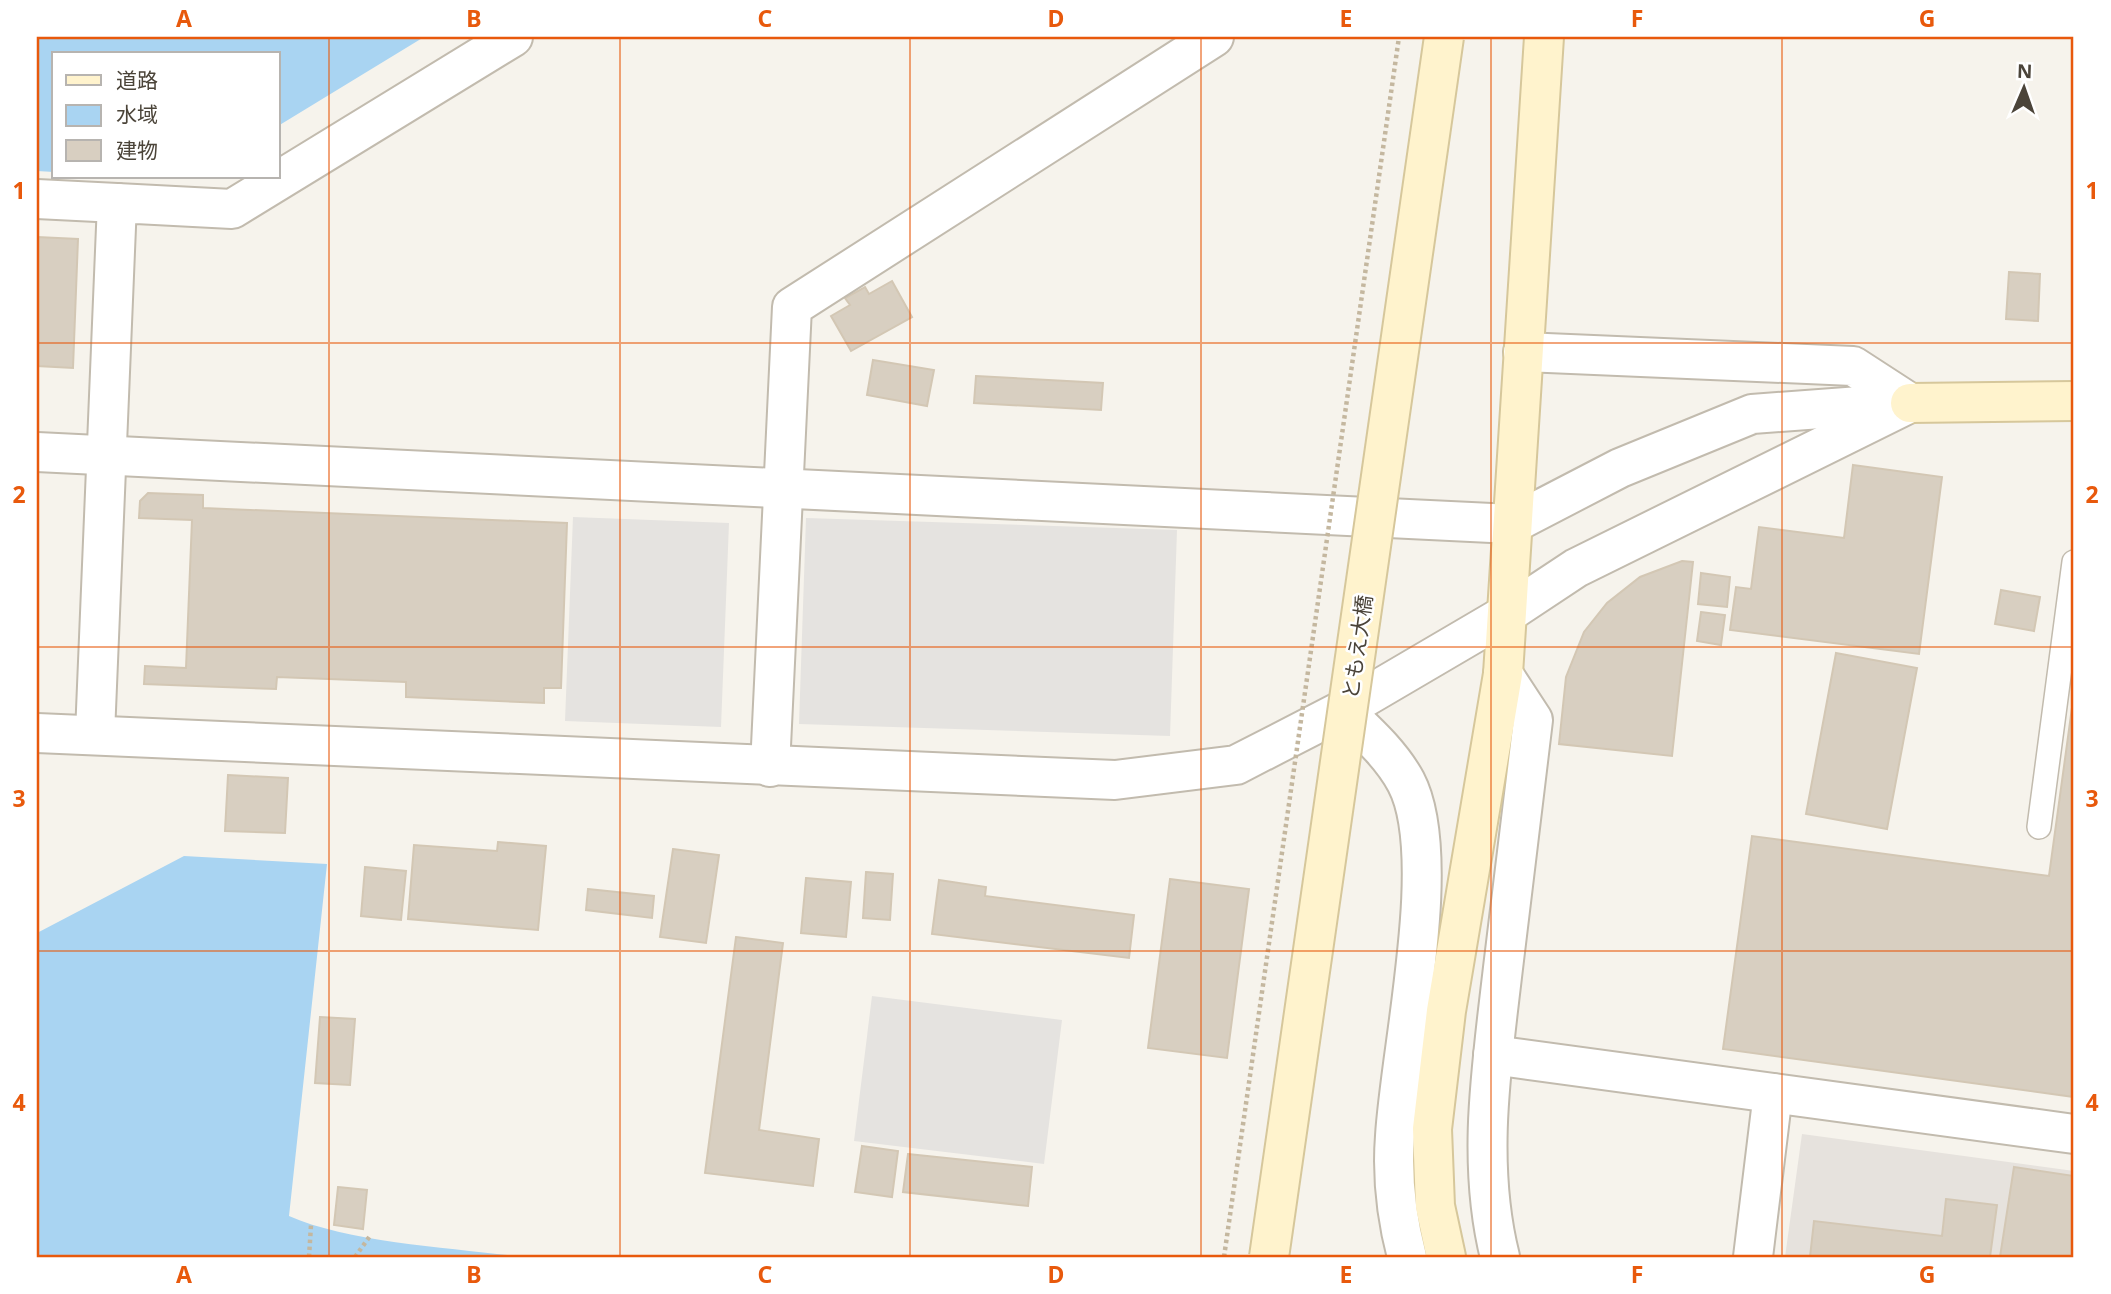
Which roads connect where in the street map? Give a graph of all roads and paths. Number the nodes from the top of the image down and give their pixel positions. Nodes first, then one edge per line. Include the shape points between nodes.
1 (513, 37) edge
2 (1214, 37) edge
3 (1399, 37) edge
4 (1444, 37) edge
5 (1544, 37) edge
6 (37, 200) edge
7 (117, 202) junction
8 (1522, 352) junction
9 (2074, 401) edge
10 (1910, 403) junction
11 (37, 452) edge
12 (105, 455) junction
13 (784, 488) junction
14 (1512, 524) junction
15 (2074, 562) edge
16 (1504, 615) junction
17 (1503, 674) junction
18 (1343, 710) junction
19 (37, 733) edge
20 (95, 734) junction
21 (770, 767) junction
22 (2039, 827) dead end
23 (1493, 1055) junction
24 (1773, 1093) junction
25 (2074, 1135) edge
26 (311, 1226) dead end
27 (370, 1236) dead end
28 (309, 1257) edge
29 (355, 1257) edge
30 (1224, 1257) edge
31 (1269, 1257) edge
32 (1407, 1257) edge
33 (1446, 1257) edge
34 (1500, 1257) edge
35 (1753, 1257) edge

1 - 7 street via 232,209
2 - 13 street via 792,307
3 - 30 path, bridge
4 - 31 street, ともえ大橋, bridge
5 - 8 street
6 - 7 street
7 - 12 street
8 - 10 street via 1853,366
8 - 14 street
9 - 10 street
10 - 14 street via 1752,414 1620,468
10 - 16 street via 1576,568
11 - 12 street
12 - 13 street
12 - 20 street
13 - 14 street
13 - 21 street
14 - 16 street
15 - 22 lane
16 - 17 street
16 - 18 street
17 - 23 street via 1534,720
17 - 33 street via 1432,1129 1435,1206
18 - 21 street via 1236,765 1115,780
18 - 32 street via 1386,752 1407,784 1419,826 1422,871 1395,1138 1399,1227
19 - 20 street
20 - 21 street
23 - 24 street
23 - 34 street via 1486,1156 1492,1225
24 - 25 street
24 - 35 street
26 - 28 path
27 - 29 path

